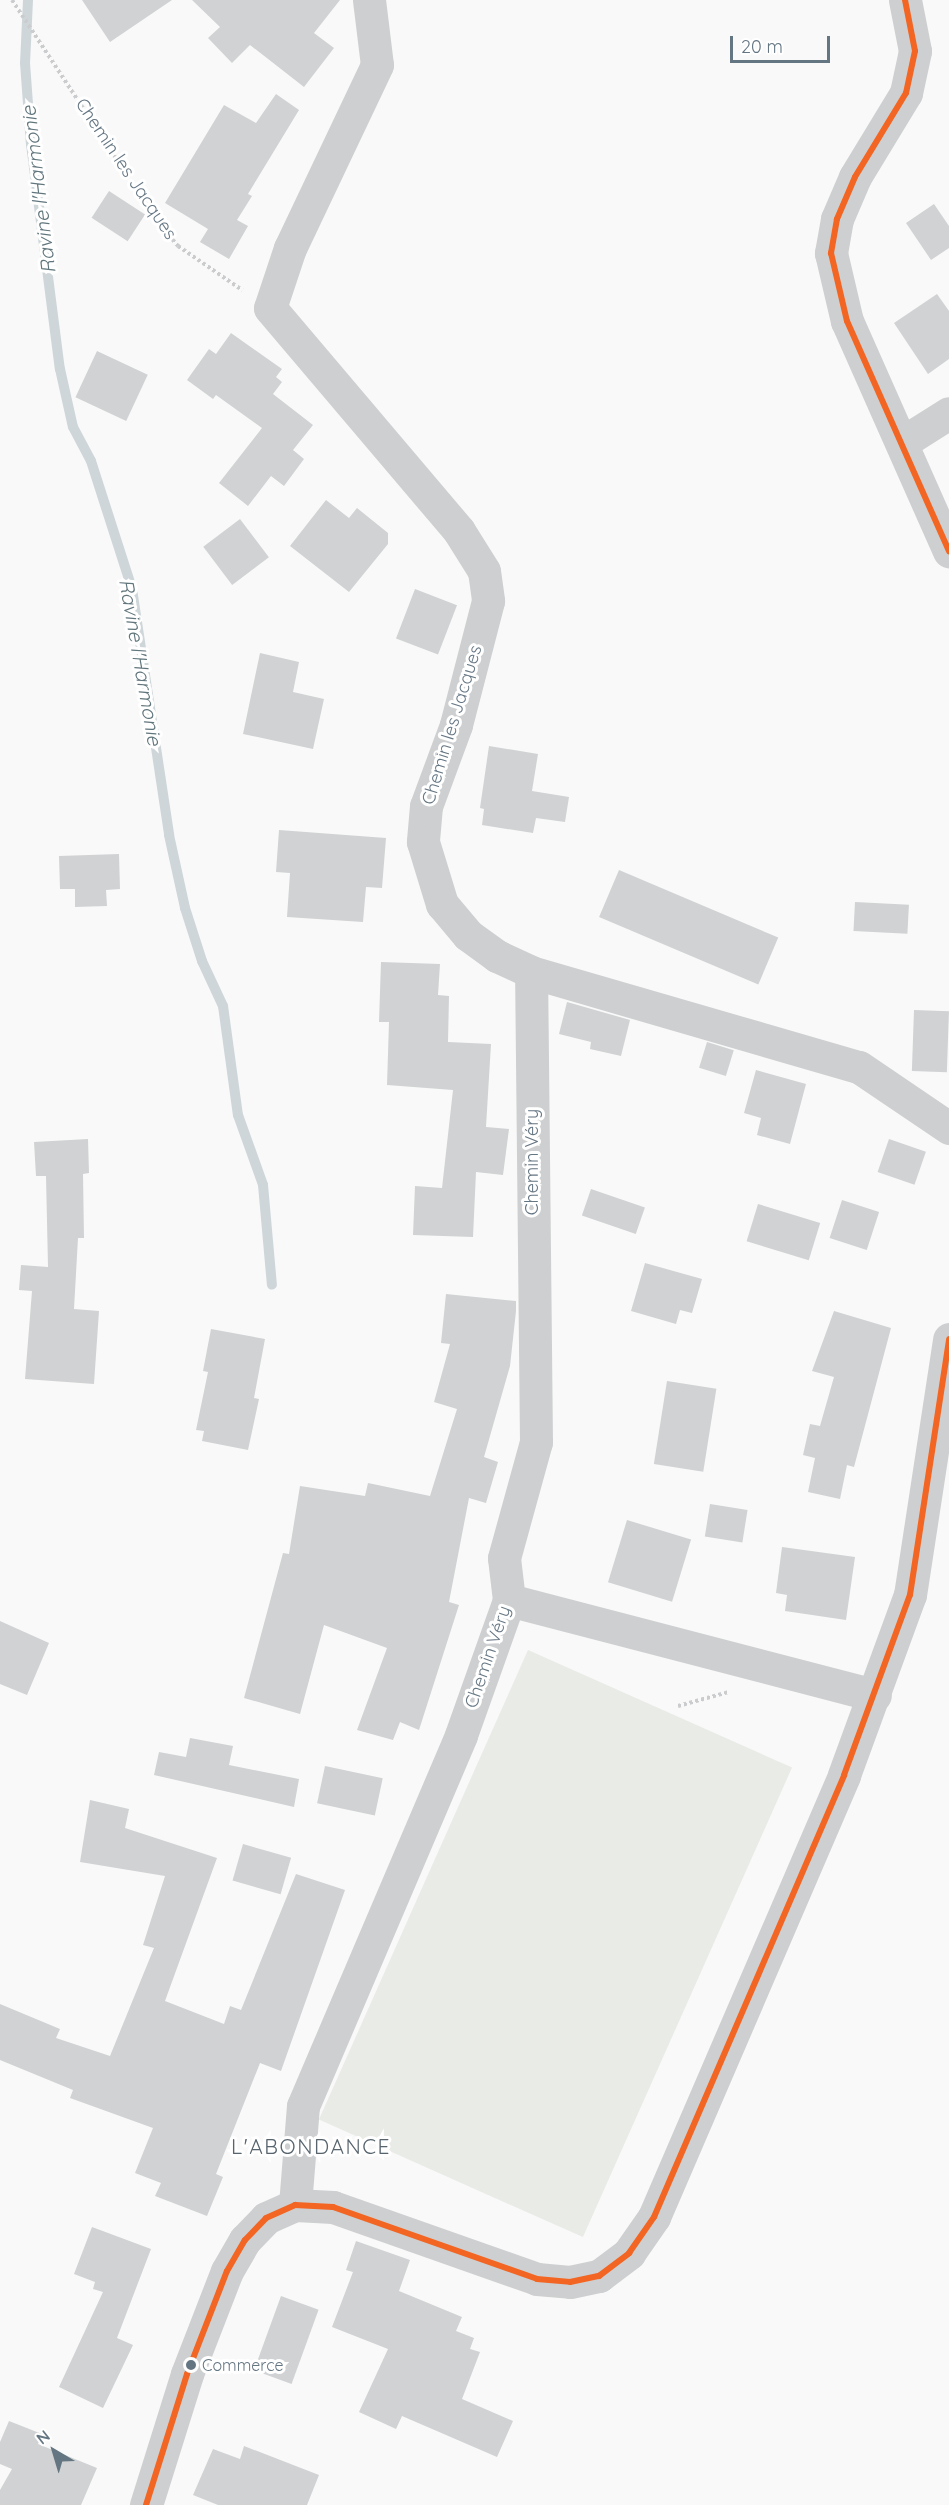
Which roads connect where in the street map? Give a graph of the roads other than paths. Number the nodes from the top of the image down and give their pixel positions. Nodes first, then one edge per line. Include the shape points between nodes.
1 (369, 0) edge
2 (905, 0) edge
3 (949, 413) edge
4 (903, 442) junction
5 (949, 551) edge
6 (531, 972) junction
7 (949, 1128) edge
8 (949, 1339) edge
9 (509, 1600) junction
10 (875, 1695) junction
11 (295, 2205) junction
12 (146, 2505) edge

1 - 6 street, Chemin les Jacques via 377,65 290,248 270,308 459,531 484,570 488,601 456,725 426,806 423,842 442,904 468,935 497,956
2 - 4 street via 915,51 906,93 855,177 837,219 831,253 847,321
3 - 4 street
4 - 5 street
6 - 7 street, Chemin les Jacques via 859,1067
6 - 9 street, Chemin Véry via 536,1442 504,1558
8 - 10 street via 910,1595
9 - 10 street
9 - 11 street, Chemin Véry via 461,1734 303,2106
10 - 11 street via 654,2217 629,2253 599,2276 570,2282 537,2279 333,2207
11 - 12 street via 266,2218 245,2240 227,2271 187,2374

